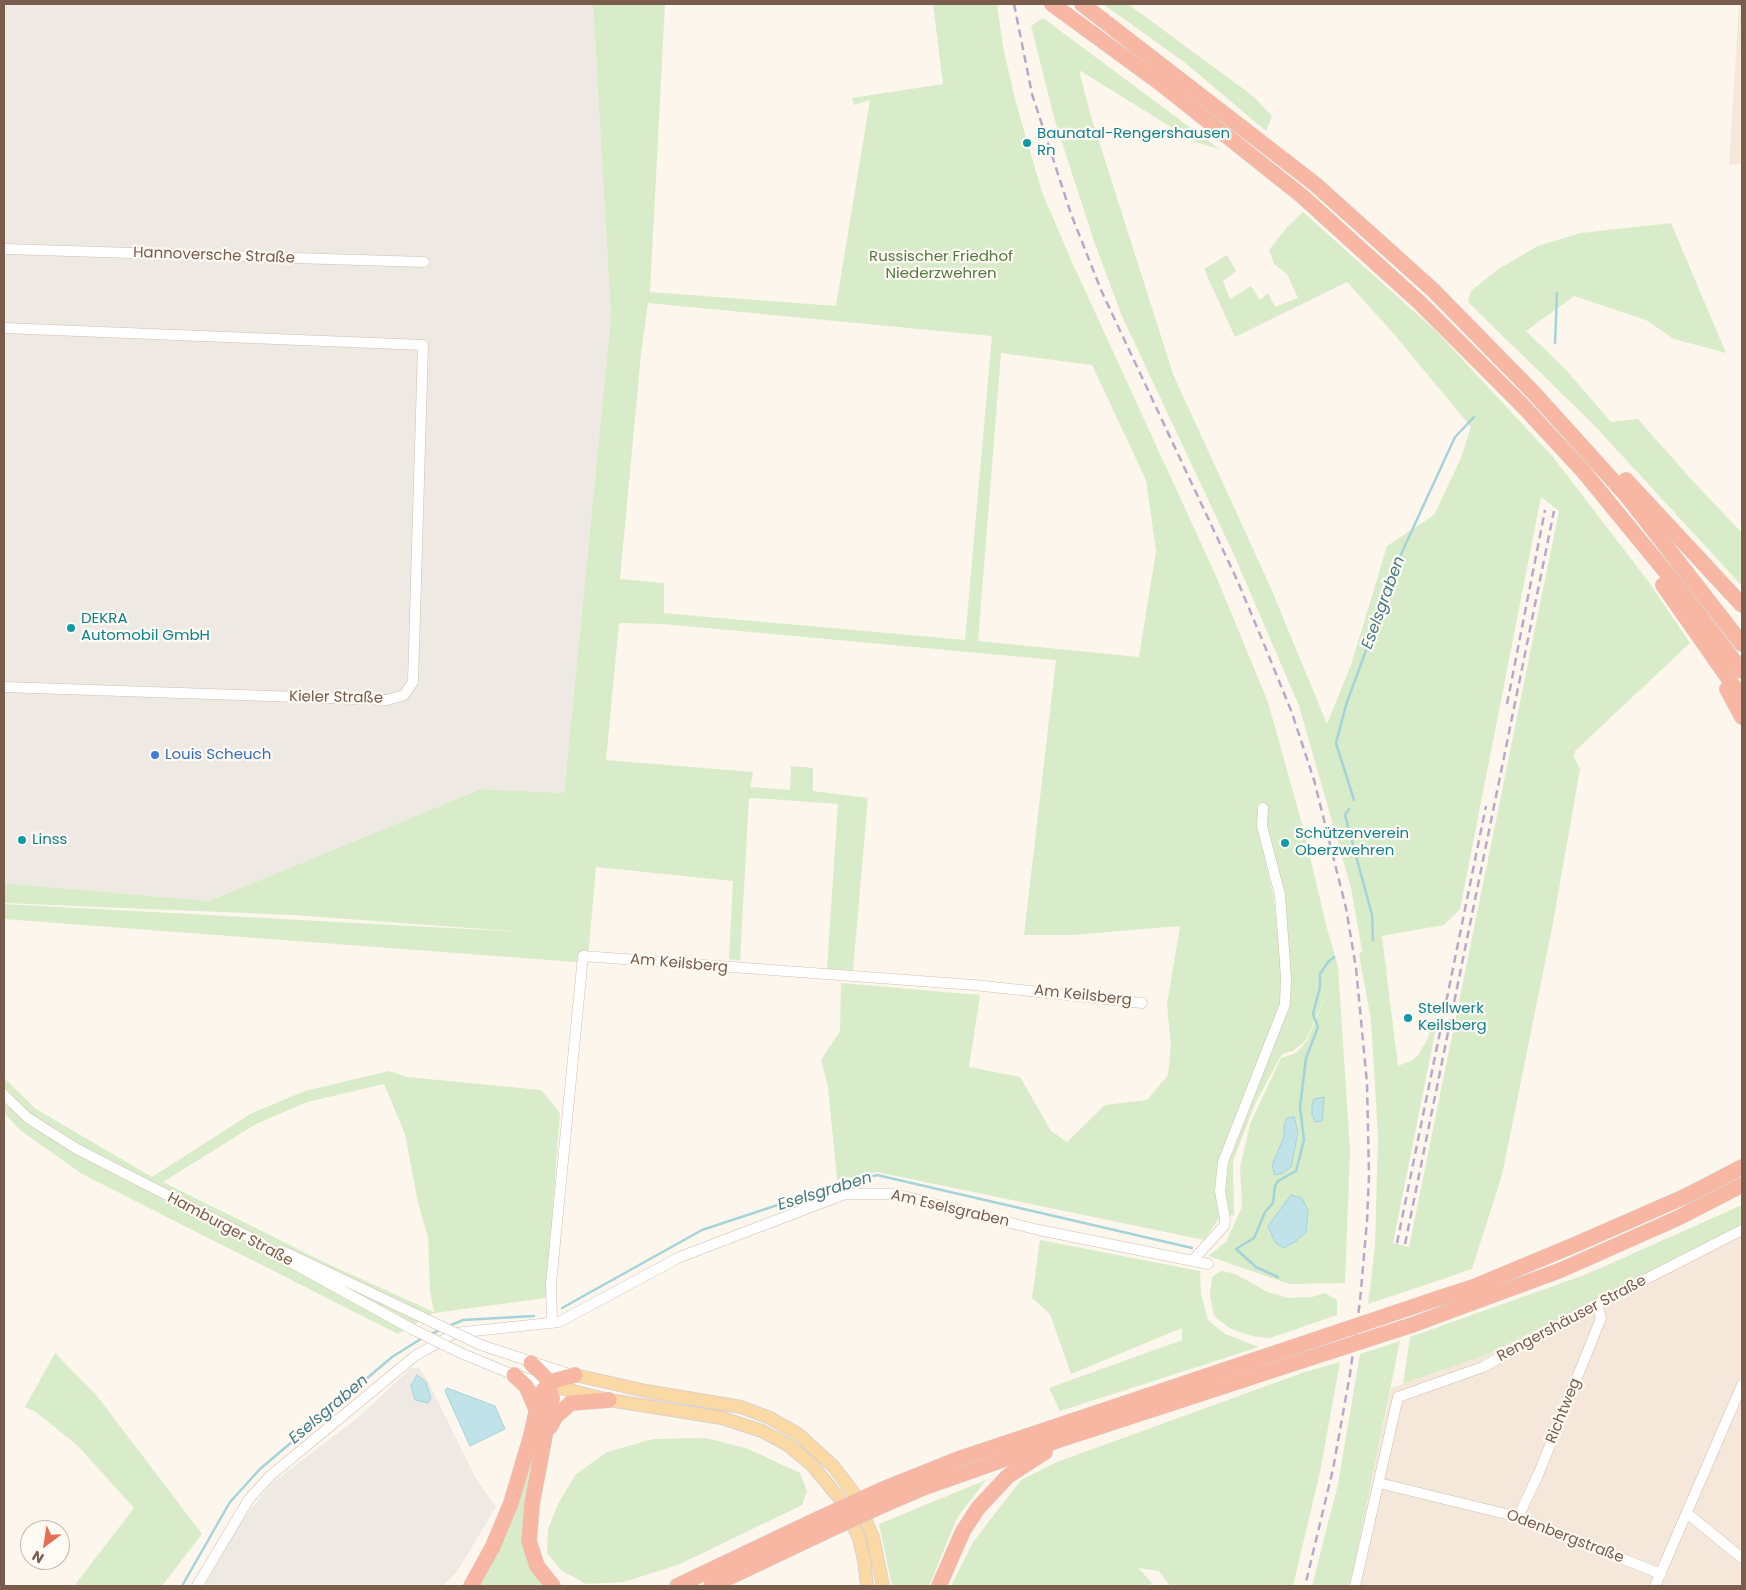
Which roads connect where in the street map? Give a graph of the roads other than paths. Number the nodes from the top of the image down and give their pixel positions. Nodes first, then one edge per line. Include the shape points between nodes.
1 (1052, 4) edge
2 (1082, 4) edge
3 (4, 249) edge
4 (424, 262) dead end
5 (4, 328) edge
6 (1533, 392) junction
7 (1522, 405) junction
8 (1709, 571) junction
9 (1742, 606) edge
10 (1742, 614) edge
11 (1701, 638) junction
12 (1742, 644) edge
13 (1742, 671) edge
14 (4, 688) edge
15 (1742, 698) edge
16 (1742, 717) edge
17 (1263, 808) dead end
18 (1142, 1003) dead end
19 (4, 1095) edge
20 (1742, 1168) edge
21 (1742, 1185) edge
22 (1742, 1196) edge
23 (1678, 1218) junction
24 (1742, 1230) edge
25 (259, 1242) junction
26 (1192, 1261) junction
27 (1208, 1264) dead end
28 (1597, 1304) junction
29 (552, 1323) junction
30 (531, 1363) junction
31 (514, 1375) junction
32 (575, 1376) junction
33 (549, 1384) junction
34 (1742, 1385) edge
35 (609, 1400) junction
36 (536, 1408) junction
37 (1085, 1432) junction
38 (544, 1440) junction
39 (1379, 1483) junction
40 (885, 1497) junction
41 (1688, 1514) junction
42 (1518, 1516) junction
43 (824, 1524) junction
44 (1742, 1558) edge
45 (1661, 1574) junction
46 (197, 1586) edge
47 (471, 1586) edge
48 (553, 1586) edge
49 (677, 1586) edge
50 (711, 1586) edge
51 (867, 1586) edge
52 (883, 1586) edge
53 (938, 1586) edge
54 (1355, 1586) edge
55 (1656, 1586) edge

1 - 7 highway via 1160,83 1302,196 1420,303
2 - 6 highway via 1315,184 1432,290
3 - 4 street, Hannoversche Straße
5 - 14 street, Kieler Straße via 423,345 413,682 404,695 387,700
6 - 8 highway via 1595,447
6 - 12 highway via 1627,496
7 - 11 highway via 1646,562
7 - 13 highway via 1583,470
8 - 9 highway
8 - 10 highway
11 - 15 highway
11 - 16 highway
17 - 26 street via 1262,826 1280,895 1285,1004 1223,1162 1220,1190 1224,1226
18 - 29 street, Am Keilsberg via 974,985 583,956 551,1284
19 - 25 street, Hamburger Straße via 28,1118 77,1149
20 - 40 highway, bridge via 1579,1243 1439,1298 989,1448
21 - 23 highway
22 - 23 highway
23 - 37 highway, bridge via 1561,1270 1439,1315
24 - 28 street, Rengershäuser Straße
25 - 30 street, bridge via 481,1345
25 - 31 street, Hamburger Straße, bridge via 412,1328
26 - 27 street, Am Eselsgraben
26 - 29 street, Am Eselsgraben via 1039,1230 895,1194 845,1194 680,1256 566,1319
28 - 39 street, Rengershäuser Straße via 1483,1367 1398,1396
28 - 42 street, Richtweg via 1601,1318 1538,1475
29 - 46 street, Am Eselsgraben via 455,1333 415,1356 270,1476 249,1499
30 - 32 street
30 - 33 highway
31 - 33 street, Hamburger Straße
31 - 36 highway via 526,1386
32 - 33 highway
32 - 52 main road via 741,1407 798,1434 834,1466 860,1506 877,1551
33 - 35 main road
33 - 36 highway
33 - 38 highway via 552,1398
34 - 41 street
35 - 38 highway via 579,1401 566,1406 556,1416
35 - 51 main road via 722,1418 762,1431 788,1445 822,1475 847,1513 862,1551
36 - 47 highway via 511,1503
37 - 40 highway via 923,1488
37 - 53 highway via 1034,1458 996,1487 963,1531
38 - 48 highway via 529,1541 537,1566
39 - 42 street, Odenbergstraße
39 - 54 street
40 - 43 highway, bridge
41 - 44 street
41 - 45 street
42 - 45 street, Odenbergstraße
43 - 49 highway
43 - 50 highway
45 - 55 street

